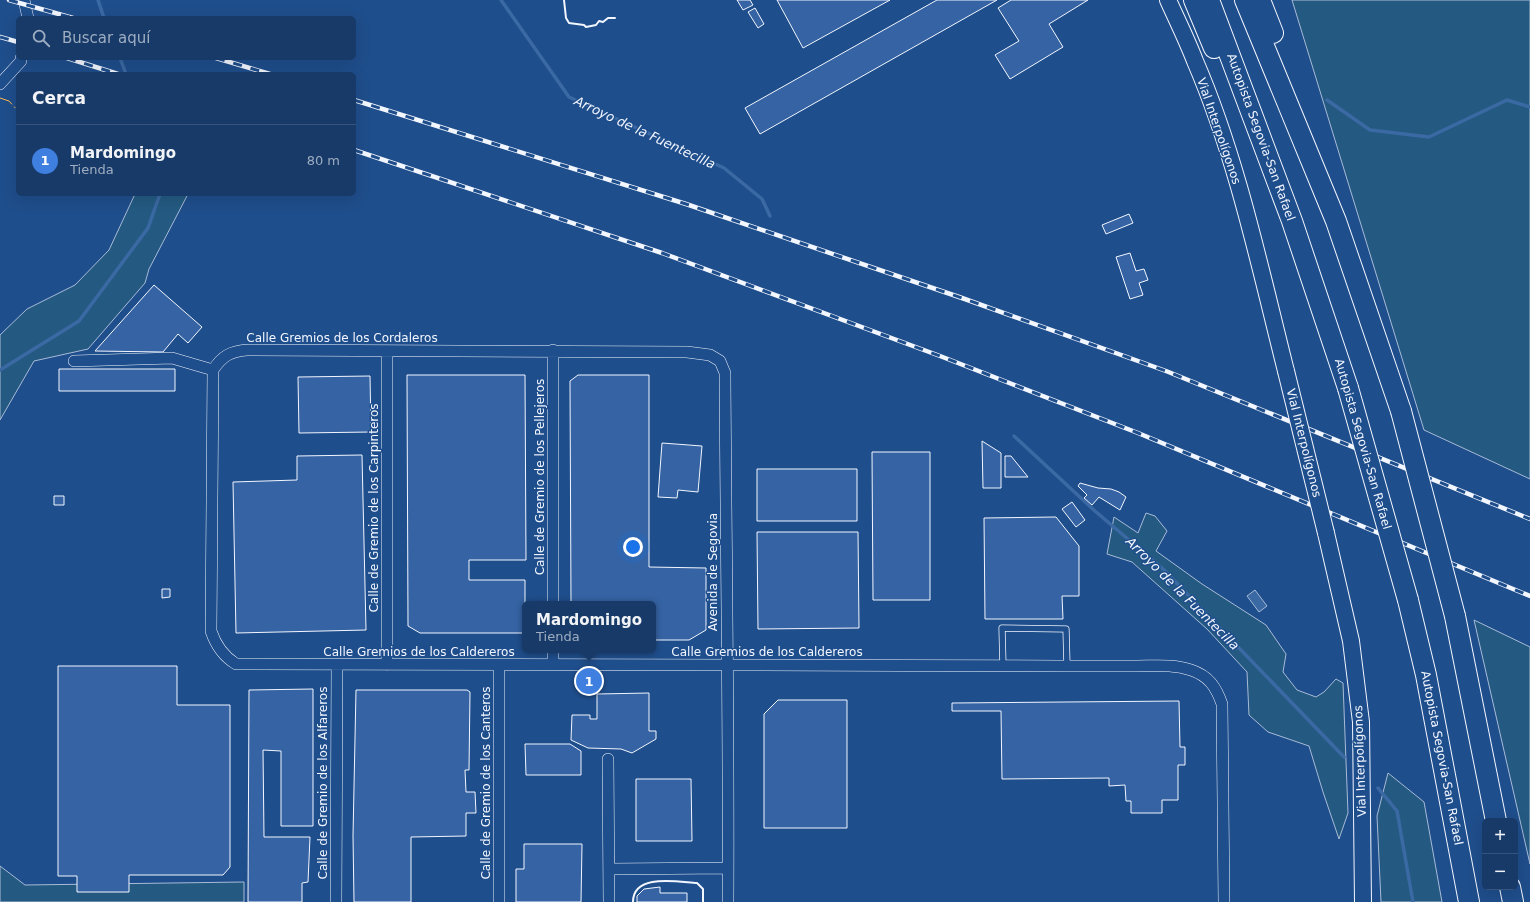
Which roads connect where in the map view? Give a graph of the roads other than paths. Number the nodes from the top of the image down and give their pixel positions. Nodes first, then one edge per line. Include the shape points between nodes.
1 (24, 0) edge
2 (1168, 0) edge
3 (1194, 0) edge
4 (1210, 0) edge
5 (1245, 0) edge
6 (1260, 0) edge
7 (28, 16) edge
8 (21, 60) edge
9 (0, 84) edge
10 (1292, 221) junction
11 (1336, 221) junction
12 (553, 350) junction
13 (387, 351) junction
14 (74, 361) dead end
15 (213, 370) junction
16 (725, 373) joint
17 (553, 601) edge
18 (553, 653) edge
19 (337, 665) junction
20 (387, 665) junction
21 (499, 665) junction
22 (553, 665) junction
23 (726, 665) junction
24 (1003, 666) junction
25 (1066, 666) junction
26 (608, 759) dead end
27 (1495, 818) edge
28 (728, 868) junction
29 (609, 869) junction
30 (1511, 890) edge
31 (336, 902) edge
32 (499, 902) edge
33 (609, 902) edge
34 (728, 902) edge
35 (1224, 902) edge
36 (1363, 902) edge
37 (1469, 902) edge
38 (1513, 902) edge

1 - 7 street
2 - 36 main road, Vial Interpolígonos, bridge via 1196,61 1221,130 1245,210 1351,641 1361,722
3 - 10 highway
4 - 10 highway, Autopista Segovia-San Rafael
5 - 11 highway
6 - 11 highway via 1293,87
8 - 9 street
10 - 37 highway, Autopista Segovia-San Rafael, bridge via 1348,388 1408,600 1426,675
11 - 27 highway, bridge via 1401,411 1455,616
12 - 13 street, Calle Gremios de los Cordaleros
12 - 16 street, Calle Gremios de los Cordaleros via 687,352 710,355 720,361
12 - 17 street, Calle de Gremio de los Pellejeros
13 - 15 street, Calle Gremios de los Cordaleros via 237,351 226,354
13 - 20 street, Calle de Gremio de los Carpinteros
14 - 15 street via 172,358
15 - 19 street, Calle Gremios de los Caldereros via 211,631 214,642 227,658 236,664
16 - 23 street, Avenida de Segovia
18 - 22 street
19 - 20 street, Calle Gremios de los Caldereros
19 - 31 street, Calle de Gremio de los Alfareros
20 - 21 street, Calle Gremios de los Caldereros
21 - 22 street, Calle Gremios de los Caldereros
21 - 32 street, Calle de Gremio de los Canteros
22 - 23 street, Calle Gremios de los Caldereros
23 - 24 street, Calle Gremios de los Caldereros
23 - 28 street, Avenida de Segovia
24 - 25 street, Calle Gremios de los Caldereros
24 - 25 lane via 1002,628 1066,629
25 - 35 street, Calle Gremios de los Caldereros via 1177,667 1199,673 1217,690 1222,704
26 - 29 street
28 - 29 street
28 - 34 street, Avenida de Segovia
29 - 33 street
30 - 38 highway

